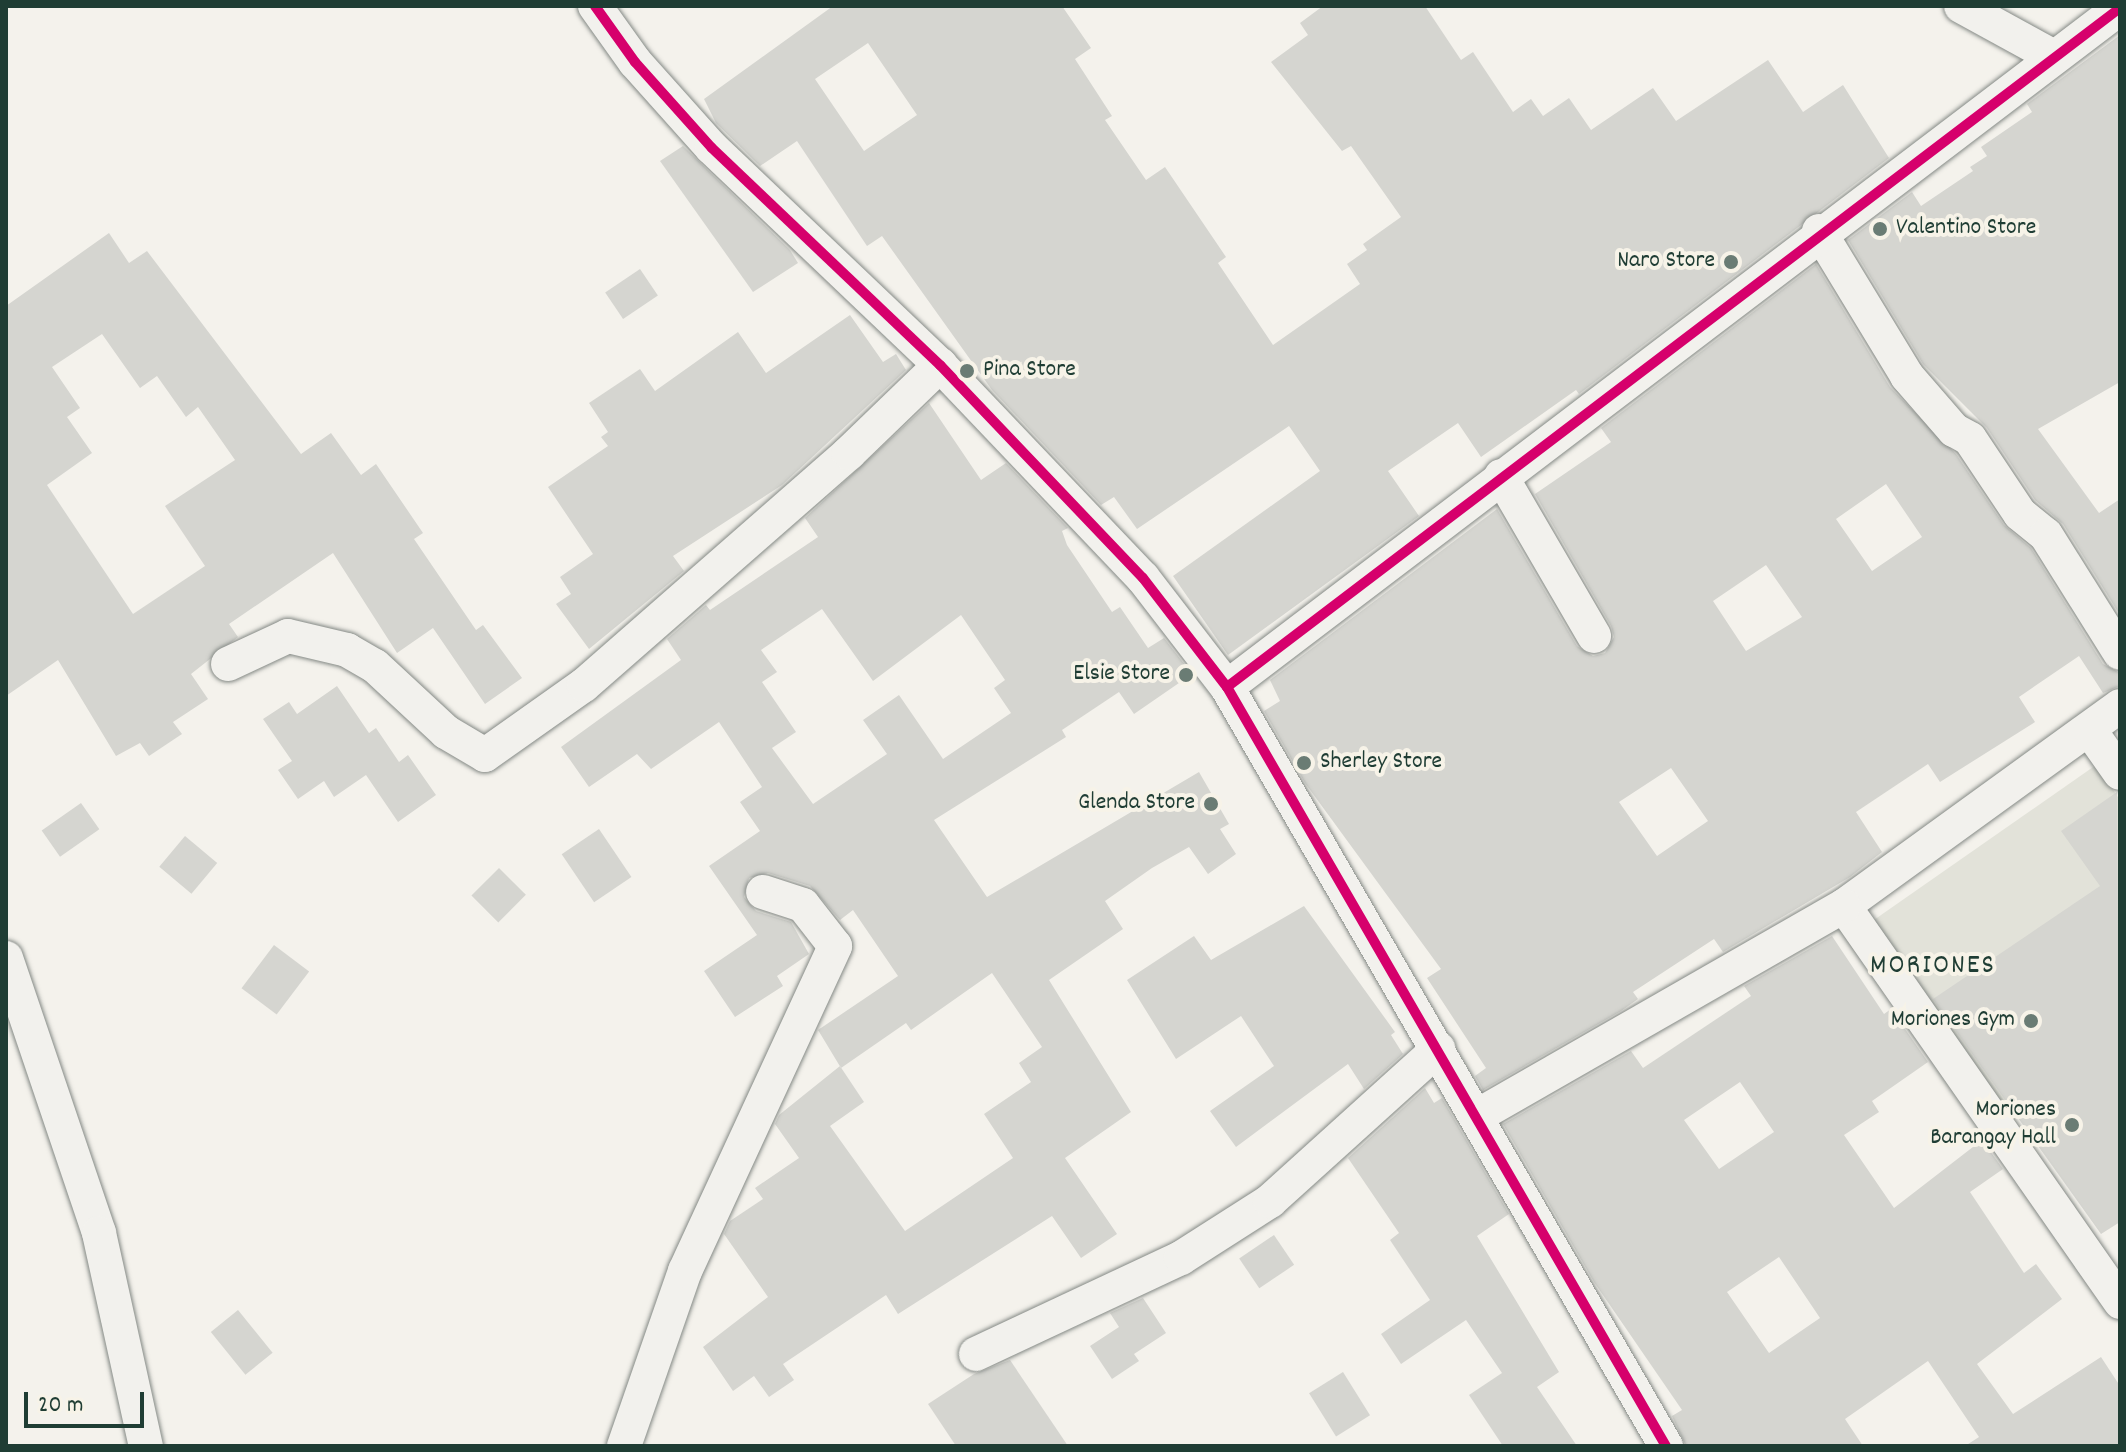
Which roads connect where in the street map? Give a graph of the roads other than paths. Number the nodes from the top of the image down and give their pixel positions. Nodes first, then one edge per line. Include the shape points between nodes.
1 (595, 6) edge
2 (1961, 6) edge
3 (2120, 8) edge
4 (2054, 57) junction
5 (1819, 231) junction
6 (940, 365) junction
7 (1501, 476) junction
8 (1594, 636) dead end
9 (2120, 653) edge
10 (228, 664) dead end
11 (1227, 687) junction
12 (2120, 706) edge
13 (2091, 732) junction
14 (2120, 773) edge
15 (763, 892) dead end
16 (1844, 906) junction
17 (6, 958) edge
18 (1438, 1049) junction
19 (1477, 1116) junction
20 (2120, 1302) edge
21 (976, 1354) dead end
22 (146, 1446) edge
23 (624, 1446) edge
24 (1666, 1446) edge

1 - 6 street via 635,62 712,148
2 - 4 street
3 - 4 street
4 - 5 street
5 - 7 street
5 - 9 street via 1907,376 1954,430 1970,439 2020,514 2046,535
6 - 10 street via 849,453 584,685 485,755 446,732 375,666 347,650 288,636
6 - 11 street via 1143,578
7 - 8 street
7 - 11 street
11 - 18 street
12 - 13 street
13 - 14 street
13 - 16 street
15 - 23 street via 803,905 835,946 685,1271
16 - 19 street
16 - 20 street
17 - 22 street via 99,1233
18 - 19 street
18 - 21 street via 1270,1201 1181,1258
19 - 24 street

